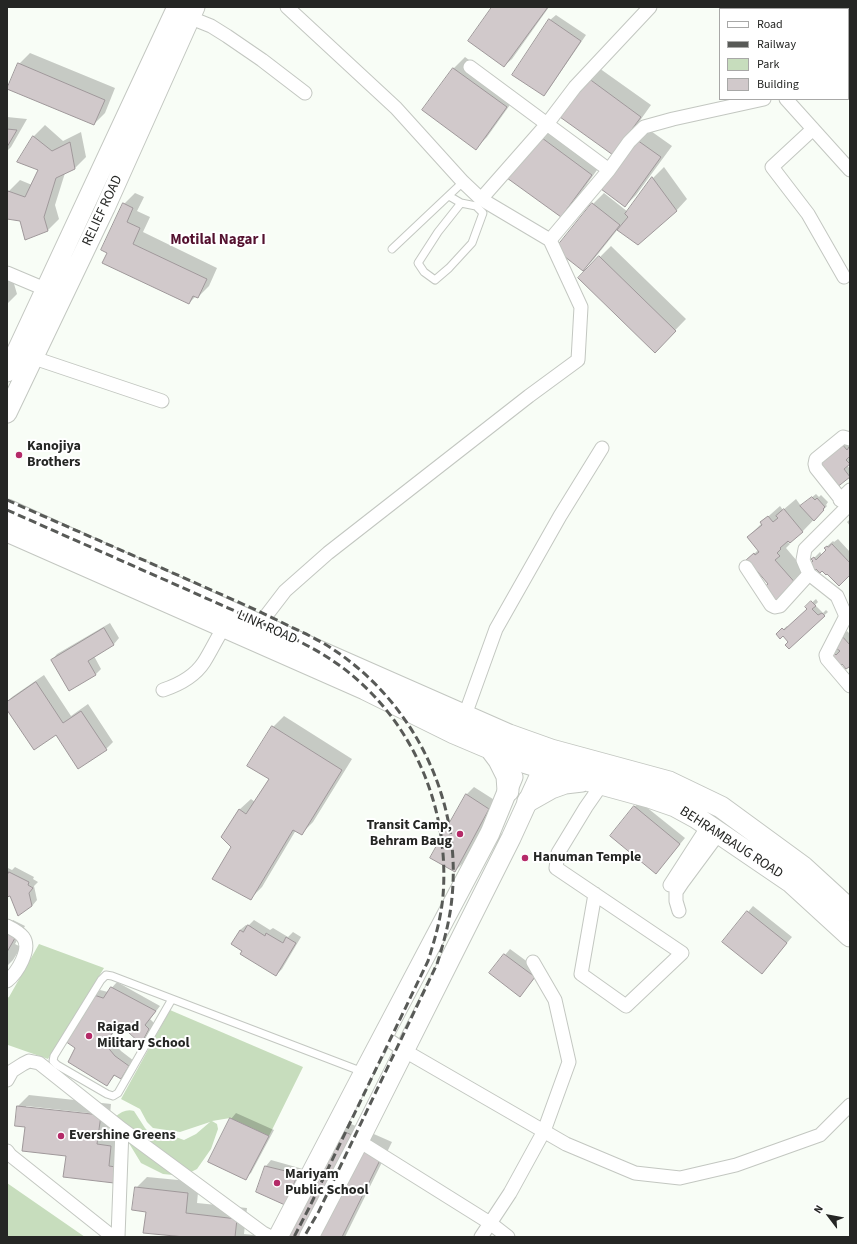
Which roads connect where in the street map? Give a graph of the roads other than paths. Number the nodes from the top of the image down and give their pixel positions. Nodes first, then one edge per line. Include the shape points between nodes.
1 (287, 7) edge
2 (650, 7) edge
3 (188, 11) edge
4 (470, 67) dead end
5 (305, 93) dead end
6 (759, 100) edge
7 (787, 100) edge
8 (547, 124) junction
9 (813, 129) junction
10 (609, 170) junction
11 (850, 170) edge
12 (463, 182) junction
13 (448, 196) junction
14 (481, 199) junction
15 (461, 203) junction
16 (550, 240) junction
17 (392, 249) dead end
18 (7, 273) edge
19 (844, 277) dead end
20 (46, 289) junction
21 (63, 298) junction
22 (34, 358) junction
23 (7, 372) edge
24 (162, 401) dead end
25 (7, 413) edge
26 (850, 439) edge
27 (602, 448) dead end
28 (850, 490) edge
29 (846, 504) edge
30 (7, 510) edge
31 (7, 531) edge
32 (746, 567) dead end
33 (809, 574) junction
34 (259, 624) junction
35 (224, 627) junction
36 (850, 686) edge
37 (163, 690) dead end
38 (465, 716) junction
39 (510, 751) junction
40 (547, 759) junction
41 (595, 782) junction
42 (508, 791) junction
43 (528, 801) junction
44 (714, 829) junction
45 (670, 885) dead end
46 (595, 894) junction
47 (850, 910) edge
48 (679, 911) dead end
49 (7, 926) edge
50 (850, 936) edge
51 (533, 962) dead end
52 (7, 981) edge
53 (172, 999) junction
54 (383, 1036) junction
55 (405, 1051) junction
56 (364, 1072) junction
57 (7, 1080) edge
58 (850, 1105) edge
59 (122, 1129) junction
60 (544, 1131) junction
61 (359, 1141) junction
62 (7, 1151) edge
63 (490, 1223) junction
64 (113, 1237) edge
65 (118, 1237) edge
66 (271, 1237) edge
67 (278, 1237) edge
68 (309, 1237) edge
69 (481, 1237) edge
70 (508, 1237) edge

1 - 12 street via 396,108
2 - 8 street via 575,87
3 - 5 street via 262,60
3 - 20 main road, RELIEF ROAD
3 - 21 main road, RELIEF ROAD via 105,208
4 - 8 street
6 - 10 street via 644,127 629,142
7 - 9 street
8 - 10 street
8 - 14 street
9 - 11 street
9 - 19 street via 772,167 808,214
10 - 16 street
12 - 13 lane
12 - 14 street
13 - 15 lane
13 - 17 lane
14 - 16 street
15 - 15 lane via 476,206 483,213 472,243 435,280 424,272 418,263
16 - 34 street via 581,307 578,360 328,553 285,591
18 - 20 street
20 - 21 street
20 - 23 main road, RELIEF ROAD
21 - 22 main road, RELIEF ROAD
22 - 24 street
22 - 25 main road, RELIEF ROAD
26 - 29 street via 843,436 816,459 815,464
27 - 38 street via 496,629
28 - 29 street
29 - 33 street via 804,549 803,560
30 - 34 main road, LINK ROAD
31 - 35 main road, LINK ROAD
32 - 33 street via 771,605 775,607 780,606
33 - 36 street via 836,596 845,614 826,655
34 - 38 main road, LINK ROAD
35 - 37 street via 203,663 190,676
35 - 39 main road, LINK ROAD via 365,689 454,733
38 - 39 main road, LINK ROAD
39 - 40 main road
39 - 42 main road
39 - 42 main road via 499,760 507,776
40 - 41 main road, BEHRAMBAUG ROAD
40 - 43 main road
40 - 47 main road, BEHRAMBAUG ROAD via 669,782 721,807 803,867
41 - 43 main road via 565,783
41 - 44 main road, BEHRAMBAUG ROAD via 675,806
41 - 46 street via 586,807 558,852 556,868
42 - 54 main road via 490,833
43 - 55 main road
44 - 45 street
44 - 48 street via 676,892
44 - 50 main road, BEHRAMBAUG ROAD via 791,882
46 - 46 street via 682,953 626,1006 582,974
49 - 52 street via 23,937 26,948 21,962
51 - 60 street via 555,1000 569,1062
53 - 53 lane via 118,1093 113,1096 53,1061 101,980 106,976
53 - 56 lane
54 - 55 street
54 - 56 main road
55 - 60 street
55 - 61 main road
56 - 67 main road
57 - 59 street via 12,1071 24,1064 39,1062
58 - 60 street via 820,1135 736,1165 680,1178 635,1173 566,1144
59 - 65 street
59 - 66 street
60 - 63 street via 510,1193
61 - 63 street
61 - 68 main road
62 - 64 street
63 - 69 street
63 - 70 street

